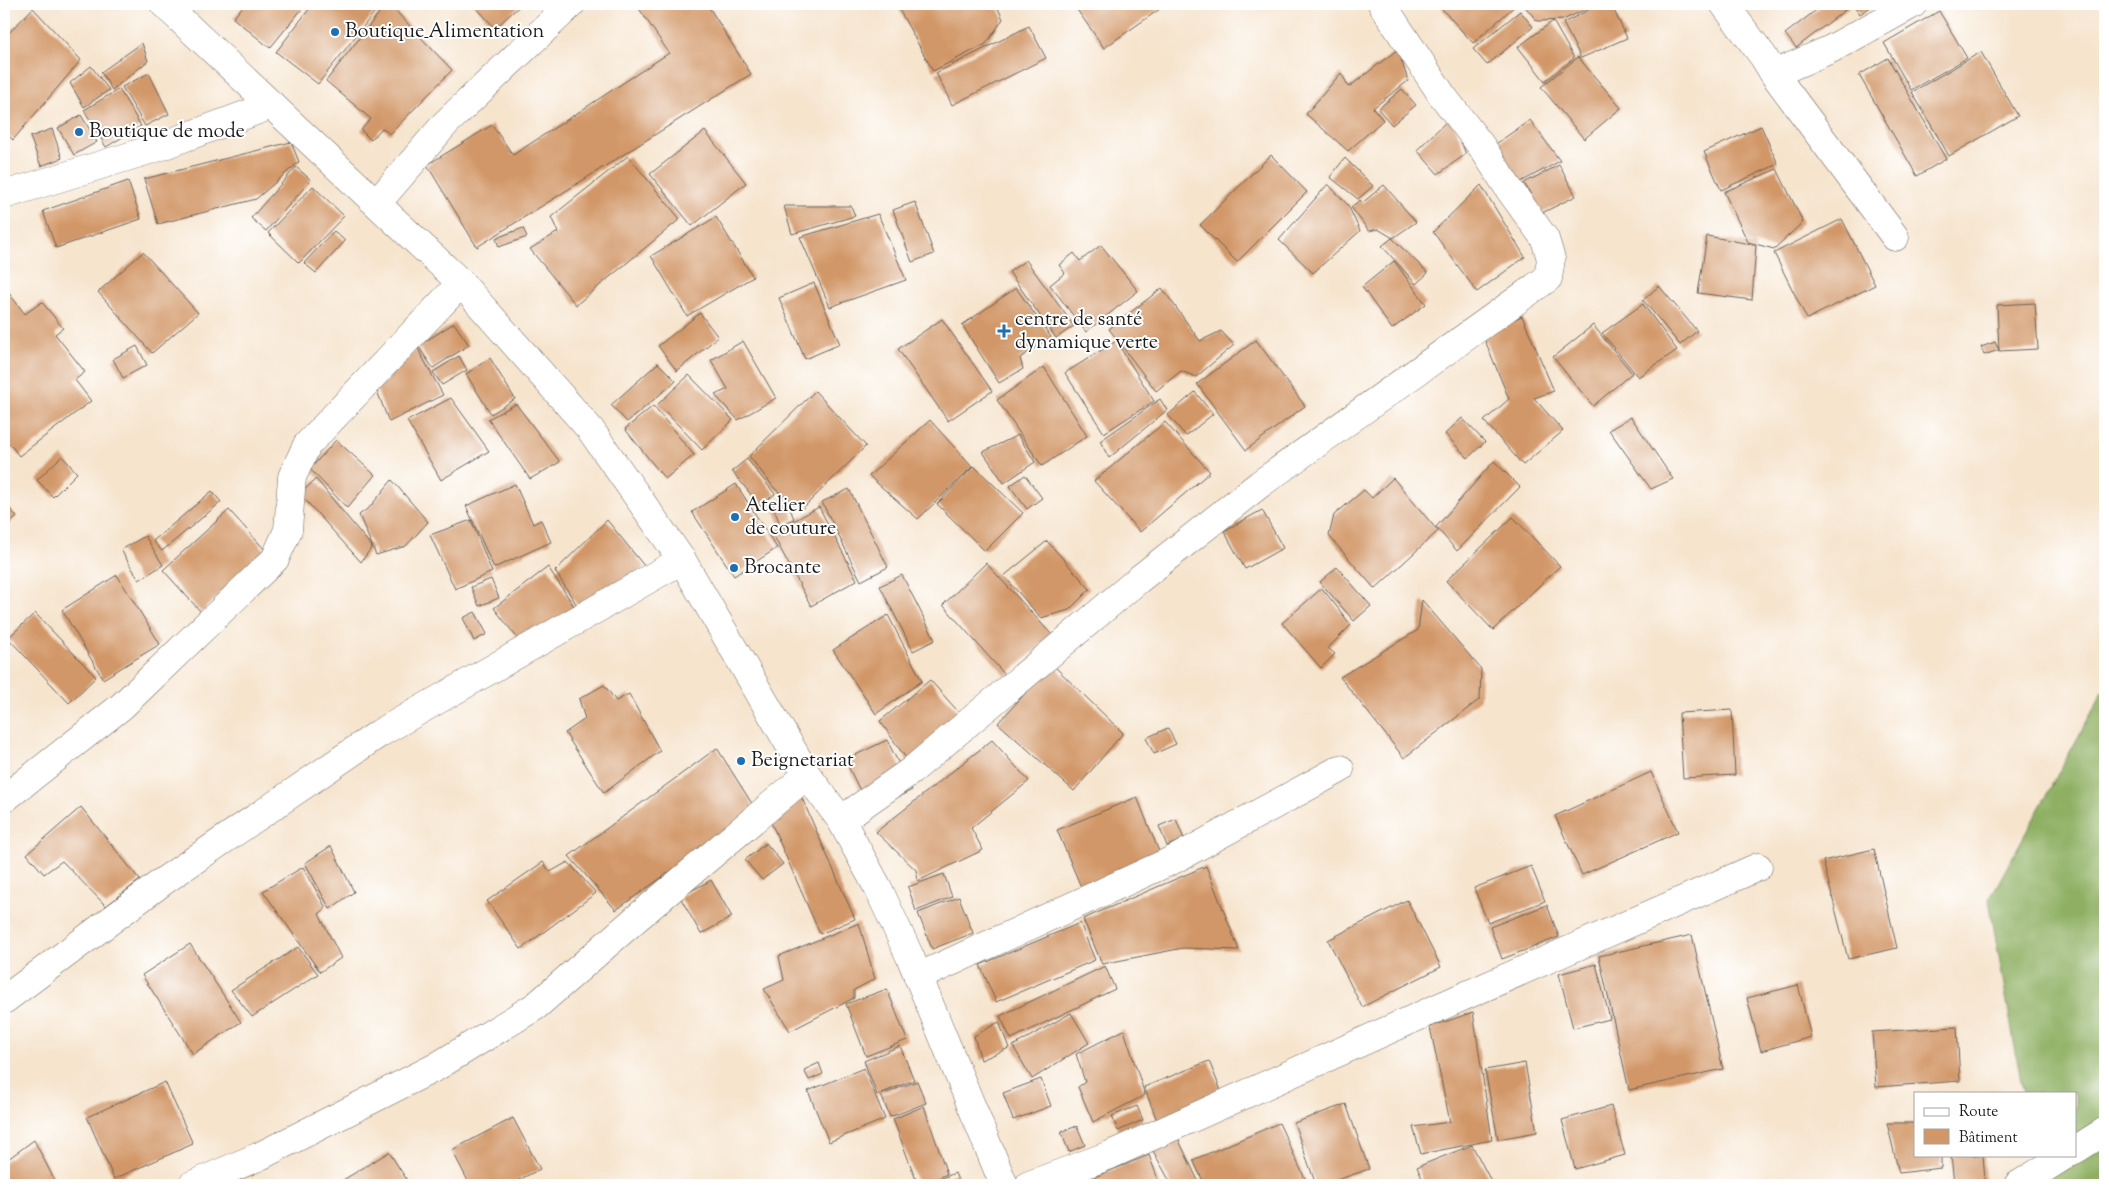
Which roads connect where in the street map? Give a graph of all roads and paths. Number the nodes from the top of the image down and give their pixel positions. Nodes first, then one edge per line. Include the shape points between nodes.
1 (164, 4) edge
2 (570, 4) edge
3 (1382, 4) edge
4 (1724, 4) edge
5 (1913, 4) edge
6 (1774, 74) junction
7 (272, 105) junction
8 (4, 195) edge
9 (377, 203) junction
10 (1895, 237) dead end
11 (461, 283) junction
12 (682, 560) junction
13 (1340, 769) dead end
14 (807, 775) junction
15 (4, 799) edge
16 (841, 820) junction
17 (1758, 867) dead end
18 (918, 977) junction
19 (4, 1000) edge
20 (2105, 1131) edge
21 (2076, 1149) edge
22 (2064, 1156) edge
23 (192, 1185) edge
24 (1004, 1185) edge
25 (1029, 1185) edge
26 (2018, 1185) edge

1 - 7 street
2 - 9 street via 446,123
3 - 16 street via 1442,95 1545,239 1551,259 1548,278 1260,484 1138,580 911,771
4 - 6 street
5 - 6 street via 1831,49
6 - 10 street
7 - 8 street via 156,148
7 - 9 street
9 - 11 street
11 - 12 street via 590,429
11 - 15 street via 307,445 292,477 288,530 275,559 122,706
12 - 14 street
12 - 19 street via 380,733 165,880
13 - 18 street via 1175,859
14 - 16 street
14 - 23 street via 536,1006 436,1067 260,1156
16 - 18 street via 878,888
17 - 25 street via 1110,1156
18 - 24 street
20 - 21 street
22 - 26 street

